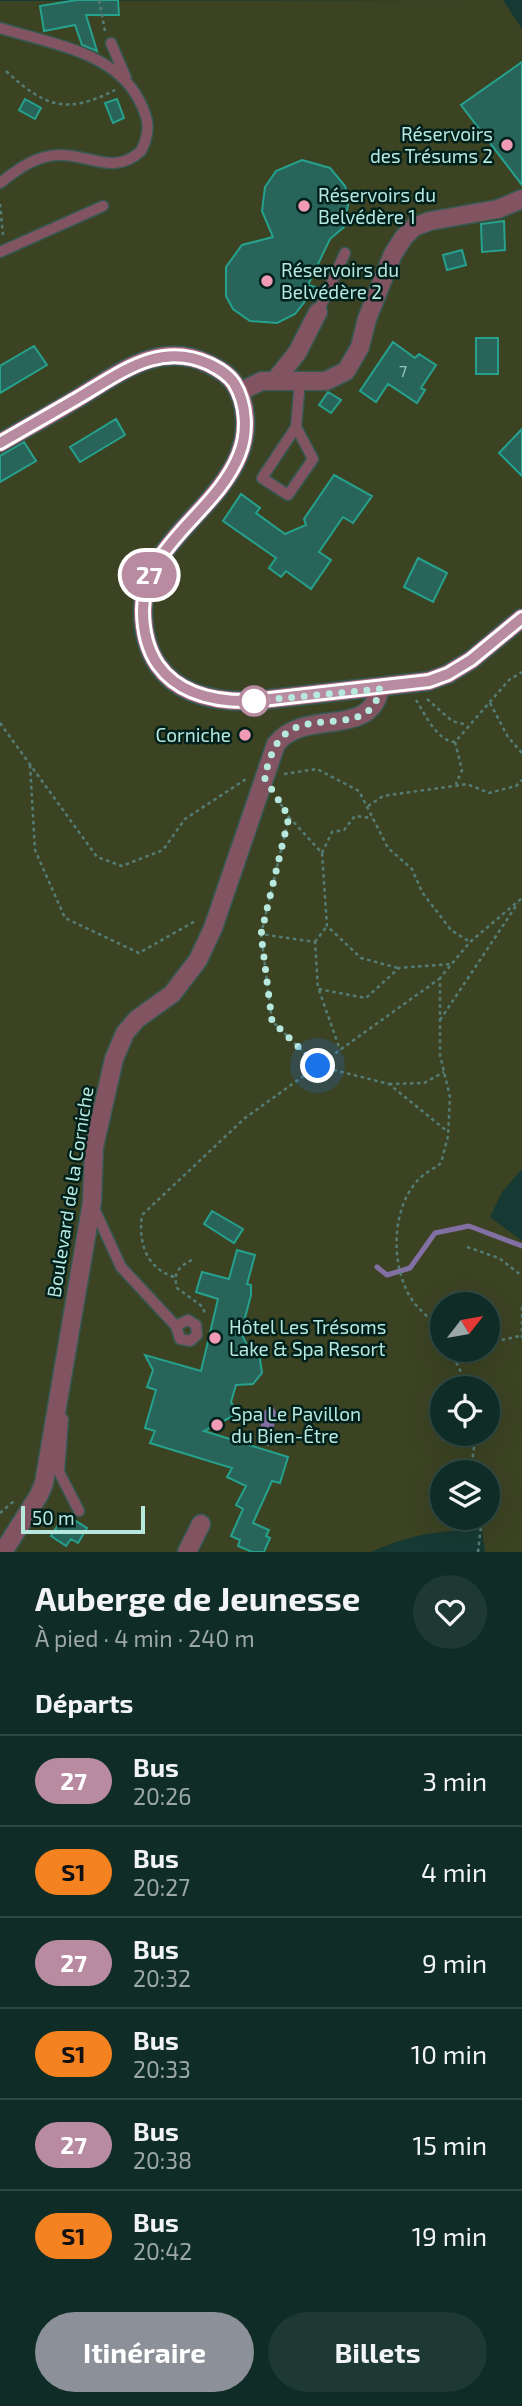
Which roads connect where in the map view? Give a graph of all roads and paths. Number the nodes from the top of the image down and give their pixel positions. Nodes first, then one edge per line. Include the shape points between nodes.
1 (99, 0) edge
2 (0, 28) edge
3 (111, 43) joint
4 (6, 72) dead end
5 (128, 83) junction
6 (0, 183) edge
7 (522, 199) edge
8 (0, 204) edge
9 (103, 206) dead end
10 (1, 251) edge
11 (345, 253) dead end
12 (318, 312) joint
13 (275, 379) junction
14 (300, 381) junction
15 (239, 392) junction
16 (296, 427) junction
17 (0, 443) edge
18 (522, 618) edge
19 (522, 672) edge
20 (407, 685) junction
21 (380, 689) junction
22 (416, 701) junction
23 (490, 702) junction
24 (0, 723) edge
25 (469, 726) junction
26 (455, 742) junction
27 (522, 753) edge
28 (30, 765) junction
29 (264, 777) junction
30 (522, 780) edge
31 (456, 785) junction
32 (368, 806) junction
33 (289, 817) junction
34 (373, 818) junction
35 (322, 853) junction
36 (521, 899) edge
37 (221, 907) junction
38 (327, 926) junction
39 (261, 934) junction
40 (315, 942) junction
41 (470, 942) junction
42 (452, 964) junction
43 (399, 968) junction
44 (440, 978) junction
45 (318, 989) junction
46 (440, 1020) junction
47 (340, 1050) junction
48 (318, 1066) junction
49 (444, 1072) junction
50 (388, 1084) junction
51 (448, 1132) junction
52 (92, 1202) junction
53 (467, 1247) dead end
54 (192, 1260) dead end
55 (522, 1276) edge
56 (174, 1277) junction
57 (522, 1307) edge
58 (430, 1319) edge
59 (176, 1326) junction
60 (197, 1330) junction
61 (521, 1337) edge
62 (500, 1341) edge
63 (67, 1345) junction
64 (79, 1511) dead end
65 (201, 1524) dead end
66 (481, 1530) edge
67 (6, 1551) edge
68 (187, 1552) edge
69 (478, 1552) edge

1 - 3 path
2 - 5 lane via 91,57
3 - 5 lane
4 - 5 path via 44,102 59,104 88,102
5 - 6 lane via 149,121 146,141 134,158 109,164 61,155 46,157 29,162
7 - 14 street via 498,209 414,227 393,254 360,347 346,371 326,381
8 - 10 path
9 - 10 lane
11 - 12 lane
12 - 13 street via 297,353
13 - 14 street
13 - 15 street
14 - 16 lane
15 - 17 main road via 222,371 199,360 172,354 155,357 118,373
15 - 21 main road via 244,437 233,467 159,560 143,590 143,622 154,659 177,685 231,702
16 - 16 lane via 262,478 288,495 313,459
18 - 20 main road via 448,674
19 - 23 path
20 - 21 main road
20 - 22 path
21 - 29 street, Boulevard de la Corniche via 364,715 312,723 284,734
22 - 25 path via 428,699 452,721
22 - 26 path via 439,735
23 - 25 path
23 - 27 path
24 - 28 path
25 - 26 path
26 - 31 path via 462,770
28 - 29 path via 97,857 122,866 163,850 185,819 240,780
28 - 37 path via 34,850 65,918 138,953
29 - 32 path via 317,769 359,791
29 - 33 path
29 - 37 street, Boulevard de la Corniche
30 - 31 path via 489,793 467,784
31 - 32 path via 383,796
32 - 34 path
33 - 35 path
33 - 39 path
34 - 35 path via 355,816 344,830 332,832
34 - 41 path via 388,848 412,869 422,892 451,930
35 - 38 path
36 - 41 path
36 - 46 path
37 - 52 street, Boulevard de la Corniche via 185,980 137,1019 121,1042 94,1147
38 - 40 path
38 - 43 path via 361,958
39 - 40 path
39 - 48 path via 272,1021
40 - 45 path
41 - 42 path
42 - 43 path
42 - 44 path
43 - 45 path via 366,998
44 - 46 path
44 - 47 path
45 - 47 path
46 - 49 path
47 - 48 path
48 - 50 path
48 - 56 path via 245,1118 142,1215 139,1231 151,1264
49 - 50 path via 424,1083
49 - 51 path via 450,1097
50 - 51 path
51 - 58 path via 441,1164 418,1180 400,1212 396,1251 406,1290
52 - 59 lane via 121,1267
52 - 63 street, Boulevard de la Corniche
53 - 55 path via 499,1258
54 - 56 path via 179,1266
56 - 60 path via 177,1288 203,1307 206,1316
57 - 61 path
59 - 60 lane via 188,1320
59 - 60 lane via 177,1336 185,1341 194,1339
61 - 62 path
63 - 64 lane via 59,1472
63 - 67 street, Boulevard de la Corniche via 44,1483
65 - 68 street
66 - 69 path

